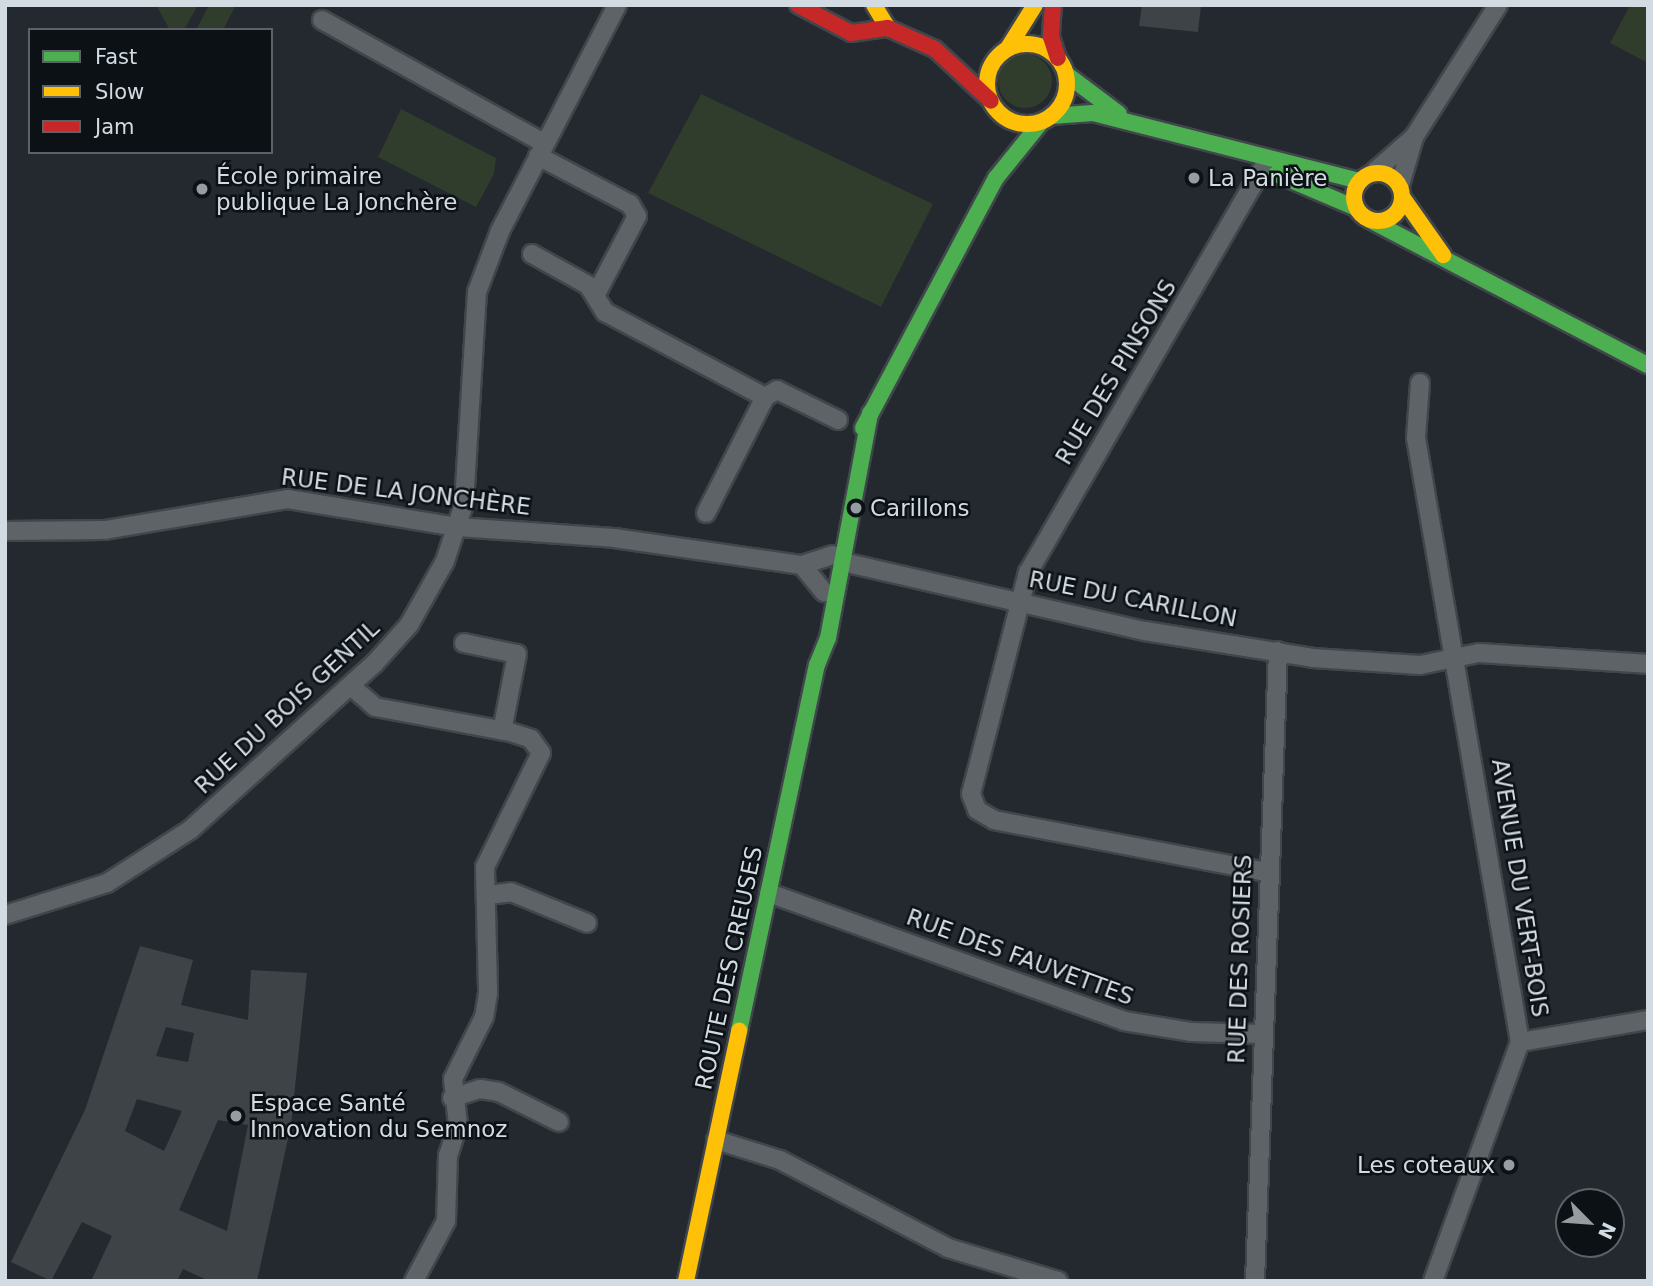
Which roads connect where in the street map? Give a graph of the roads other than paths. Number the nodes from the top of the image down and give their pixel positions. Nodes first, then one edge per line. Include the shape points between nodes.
1 (617, 5) edge
2 (798, 5) edge
3 (874, 5) edge
4 (1035, 5) edge
5 (1053, 5) edge
6 (1498, 5) edge
7 (322, 20) dead end
8 (888, 28) junction
9 (935, 50) junction
10 (1002, 53) junction
11 (1058, 58) junction
12 (1066, 74) junction
13 (991, 101) junction
14 (1004, 117) junction
15 (1046, 118) junction
16 (1132, 122) junction
17 (1414, 137) junction
18 (1200, 142) junction
19 (541, 149) junction
20 (1262, 169) junction
21 (1366, 177) junction
22 (996, 178) junction
23 (1401, 191) junction
24 (1356, 208) junction
25 (1372, 221) junction
26 (531, 254) dead end
27 (1443, 255) junction
28 (595, 296) junction
29 (1648, 365) edge
30 (1420, 383) dead end
31 (765, 397) junction
32 (838, 420) dead end
33 (706, 513) dead end
34 (458, 527) junction
35 (5, 531) edge
36 (838, 559) junction
37 (802, 565) junction
38 (824, 592) junction
39 (1020, 603) junction
40 (464, 643) dead end
41 (1278, 650) junction
42 (1458, 658) junction
43 (1648, 664) edge
44 (817, 665) junction
45 (351, 685) junction
46 (502, 731) junction
47 (1266, 872) junction
48 (769, 893) junction
49 (488, 895) junction
50 (5, 915) edge
51 (587, 923) dead end
52 (1648, 1020) edge
53 (1262, 1034) junction
54 (1520, 1042) junction
55 (452, 1098) junction
56 (559, 1122) dead end
57 (716, 1140) junction
58 (1252, 1277) edge
59 (414, 1281) edge
60 (685, 1281) edge
61 (1058, 1281) edge
62 (1433, 1281) edge

1 - 19 street, RUE DU BOIS GENTIL
2 - 8 main road via 851,33
3 - 8 main road
4 - 10 main road via 1022,33
5 - 11 main road via 1051,37
6 - 17 street
7 - 19 street
8 - 9 main road
9 - 10 main road
9 - 13 main road
10 - 11 main road via 1034,44
10 - 13 main road via 987,78
11 - 12 main road
12 - 15 main road via 1063,102
12 - 16 main road
13 - 14 main road
14 - 15 main road via 1023,124
14 - 22 main road, ROUTE DES CREUSES
15 - 16 main road via 1093,113
15 - 22 main road, ROUTE DES CREUSES
16 - 18 main road
17 - 21 street
17 - 23 street
18 - 20 main road
18 - 21 main road
19 - 28 street via 630,204 638,216
19 - 34 street, RUE DU BOIS GENTIL via 477,292
20 - 24 main road
20 - 39 street, RUE DES PINSONS via 1043,541
21 - 23 main road via 1388,174
21 - 24 main road
22 - 36 main road, ROUTE DES CREUSES via 870,413
23 - 25 main road via 1393,216
23 - 27 main road
24 - 25 main road
25 - 27 main road
26 - 28 street via 588,285
27 - 29 main road
28 - 31 street via 605,312
30 - 42 street via 1416,438
31 - 32 street via 777,390
31 - 33 street
34 - 35 street, RUE DE LA JONCHÈRE via 313,502 264,500 105,530
34 - 37 street, RUE DE LA JONCHÈRE via 757,555
34 - 45 street, RUE DU BOIS GENTIL via 409,625
36 - 37 street
36 - 38 main road, ROUTE DES CREUSES
36 - 39 street, RUE DU CARILLON
36 - 44 main road, ROUTE DES CREUSES via 828,638
37 - 38 street
38 - 44 main road, ROUTE DES CREUSES
39 - 41 street, RUE DU CARILLON via 1145,631
39 - 47 street, RUE DES PINSONS via 973,781 977,810 994,820
40 - 46 street via 517,654
41 - 42 street, RUE DU CARILLON via 1420,665
41 - 47 street, RUE DES ROSIERS
42 - 43 street, RUE DU CARILLON via 1479,653
42 - 54 street, AVENUE DU VERT-BOIS
44 - 48 main road, ROUTE DES CREUSES
45 - 46 street via 375,707
45 - 50 street, RUE DU BOIS GENTIL via 190,830 154,855 107,883
46 - 49 street via 531,739 541,753 485,867
47 - 53 street, RUE DES ROSIERS
48 - 53 street, RUE DES FAUVETTES via 1124,1021 1192,1032
48 - 57 main road, ROUTE DES CREUSES
49 - 51 street via 511,892
49 - 55 street via 484,1017 453,1079
52 - 54 street
53 - 58 street, RUE DES ROSIERS
54 - 62 street, AVENUE DU VERT-BOIS
55 - 56 street via 480,1089 499,1092
55 - 59 street via 458,1125 448,1155 446,1221
57 - 60 main road, ROUTE DES CREUSES
57 - 61 street via 780,1160 948,1248

